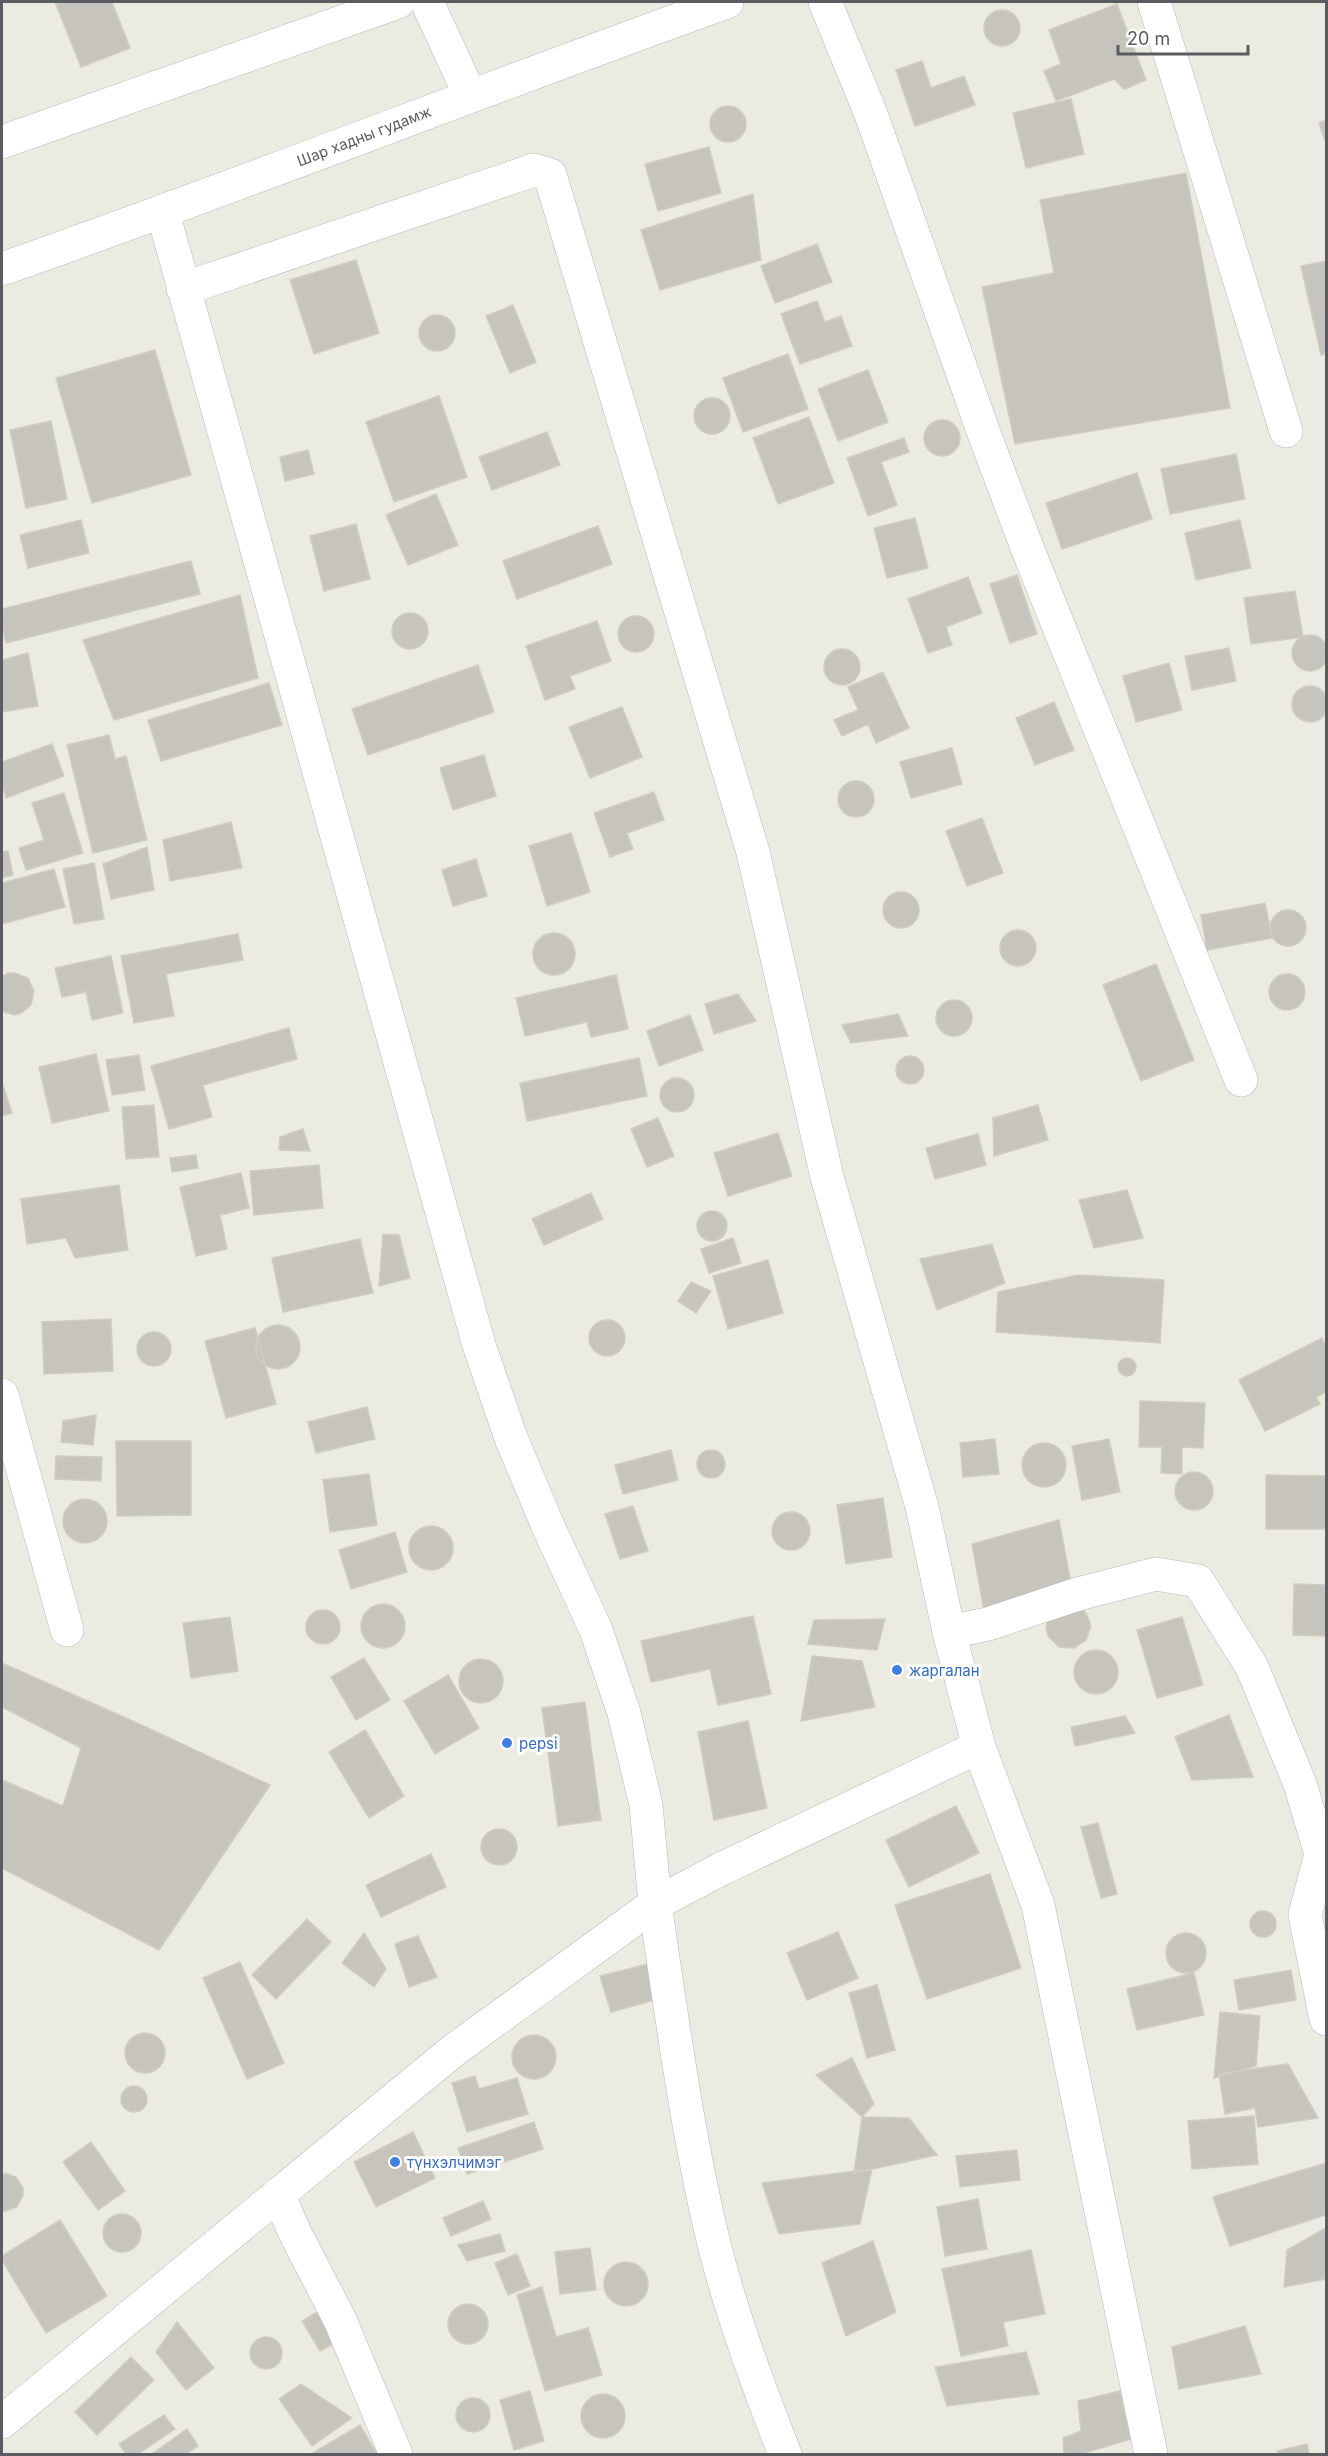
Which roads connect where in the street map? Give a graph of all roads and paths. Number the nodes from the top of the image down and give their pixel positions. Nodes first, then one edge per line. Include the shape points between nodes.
1 (398, 2) edge
2 (427, 2) edge
3 (727, 2) edge
4 (825, 2) edge
5 (1154, 2) edge
6 (470, 95) junction
7 (2, 142) edge
8 (163, 213) junction
9 (2, 269) edge
10 (183, 289) junction
11 (1286, 431) dead end
12 (1241, 1080) dead end
13 (2, 1395) edge
14 (13, 1473) edge
15 (67, 1630) dead end
16 (949, 1632) junction
17 (979, 1747) junction
18 (1324, 1853) edge
19 (655, 1904) junction
20 (1326, 2019) edge
21 (278, 2194) junction
22 (2, 2422) edge
23 (396, 2454) edge
24 (785, 2454) edge
25 (1151, 2454) edge

1 - 7 street
2 - 6 street
3 - 6 street, Шар хадны гудамж
4 - 12 street via 871,114 1024,539
5 - 11 street
6 - 8 street, Шар хадны гудамж
8 - 9 street, Шар хадны гудамж
8 - 10 street
10 - 16 street via 534,171 550,175 753,852 827,1177 921,1507
10 - 19 street via 479,1345 511,1438 596,1630 624,1713 646,1804
13 - 14 street
14 - 15 street
16 - 17 street
16 - 18 street via 1156,1574 1198,1581 1252,1667
17 - 19 street
17 - 25 street via 1038,1905
18 - 20 street via 1305,1915
19 - 21 street via 454,2050
19 - 24 street via 697,2171 712,2235 736,2321
21 - 22 street
21 - 23 street via 340,2320

